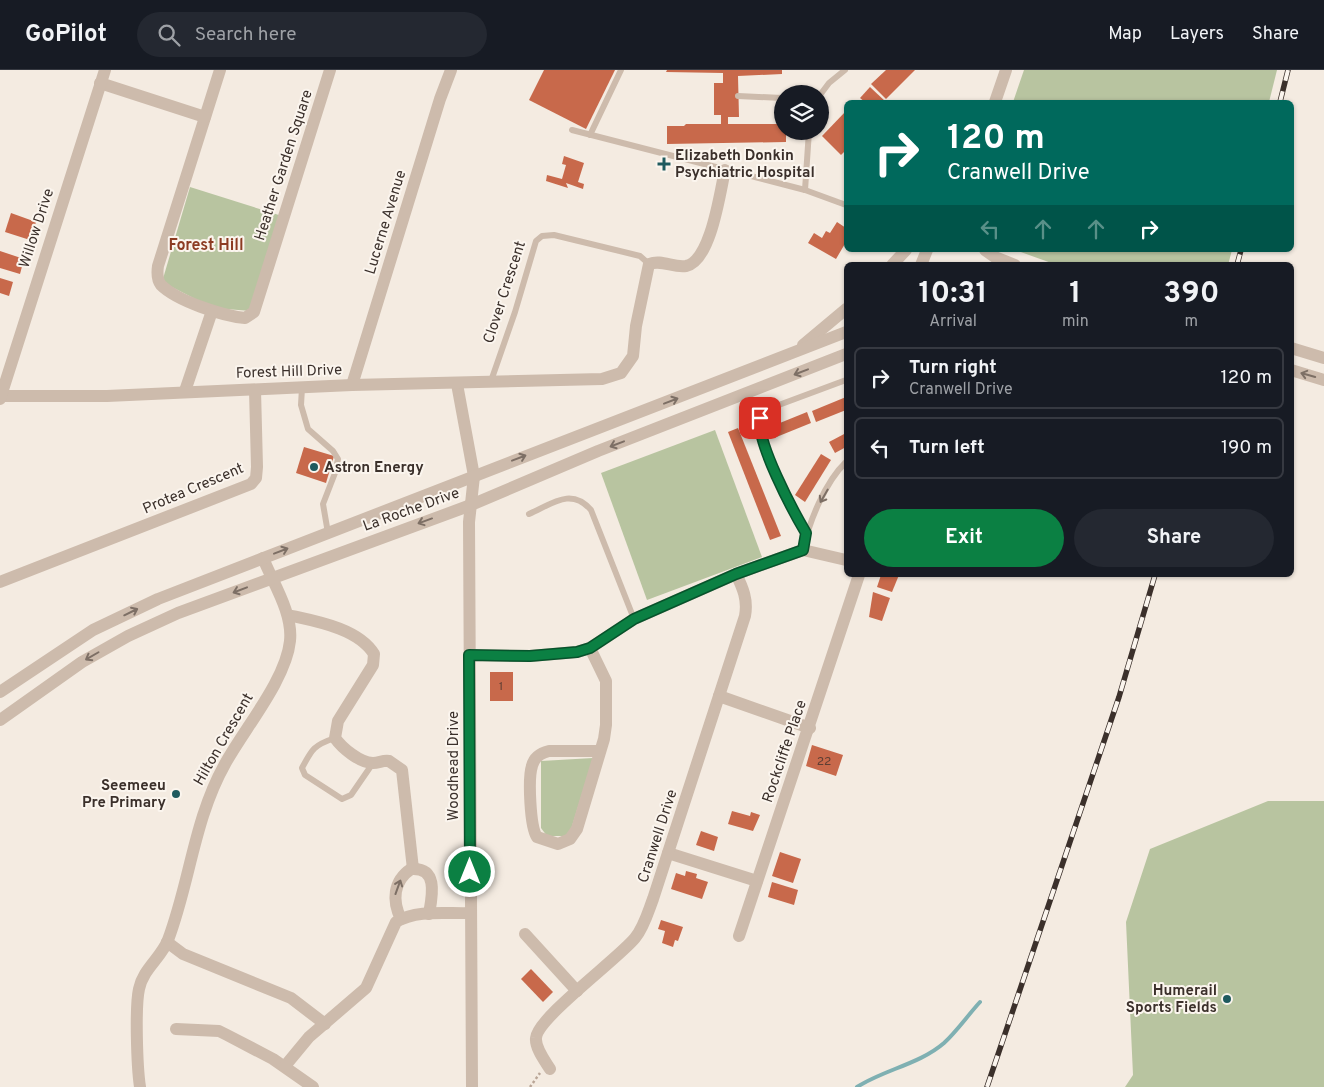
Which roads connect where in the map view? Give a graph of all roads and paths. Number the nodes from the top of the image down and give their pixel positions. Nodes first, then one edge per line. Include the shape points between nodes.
1 (105, 70) edge
2 (220, 70) edge
3 (330, 70) edge
4 (451, 70) edge
5 (620, 70) edge
6 (845, 70) edge
7 (1006, 70) edge
8 (100, 83) junction
9 (828, 85) edge
10 (738, 96) dead end
11 (774, 98) edge
12 (996, 100) edge
13 (205, 117) junction
14 (572, 130) dead end
15 (590, 135) junction
16 (808, 140) edge
17 (726, 170) junction
18 (805, 190) junction
19 (844, 204) edge
20 (904, 252) edge
21 (988, 252) edge
22 (895, 262) edge
23 (1007, 262) edge
24 (649, 264) junction
25 (212, 311) junction
26 (844, 312) edge
27 (844, 333) edge
28 (1294, 349) edge
29 (793, 353) junction
30 (844, 355) edge
31 (1324, 358) edge
32 (1294, 371) edge
33 (1324, 380) edge
34 (491, 381) junction
35 (844, 381) edge
36 (457, 384) junction
37 (352, 385) junction
38 (302, 388) junction
39 (254, 390) junction
40 (185, 391) junction
41 (0, 397) edge
42 (844, 465) edge
43 (474, 476) junction
44 (471, 505) junction
45 (529, 514) dead end
46 (328, 533) junction
47 (806, 533) junction
48 (803, 550) junction
49 (264, 558) junction
50 (844, 560) edge
51 (736, 574) junction
52 (858, 577) edge
53 (271, 578) junction
54 (0, 582) edge
55 (288, 615) junction
56 (634, 619) junction
57 (590, 648) junction
58 (469, 655) junction
59 (0, 692) edge
60 (719, 696) junction
61 (0, 720) edge
62 (810, 728) junction
63 (335, 738) junction
64 (600, 751) junction
65 (373, 763) junction
66 (668, 853) junction
67 (413, 869) junction
68 (758, 880) junction
69 (471, 913) junction
70 (429, 914) junction
71 (402, 919) junction
72 (525, 934) dead end
73 (739, 936) dead end
74 (167, 942) junction
75 (577, 991) junction
76 (324, 1024) junction
77 (176, 1029) dead end
78 (286, 1066) junction
79 (548, 1067) joint
80 (140, 1087) edge
81 (313, 1087) edge
82 (472, 1087) edge
83 (530, 1087) edge

1 - 8 street, Willow Drive
2 - 13 street, Heather Garden Square
3 - 25 street, Heather Garden Square via 254,312 245,318
4 - 37 street, Lucerne Avenue
5 - 15 lane
6 - 9 lane
7 - 12 street
8 - 13 street
8 - 41 street, Willow Drive
10 - 11 lane
13 - 25 street, Heather Garden Square via 157,274 160,284 167,289
14 - 15 lane
15 - 17 lane
16 - 18 lane
17 - 18 lane
17 - 24 street, Clover Crescent via 705,249 698,260 679,266 656,261
18 - 19 lane
20 - 22 street
21 - 23 street
24 - 34 street via 633,356 621,373 602,379
24 - 34 lane, Clover Crescent via 640,256 554,235 542,236 532,252
25 - 40 street
26 - 29 street
27 - 29 street, La Roche Drive
28 - 31 street
43 -> 29 street, La Roche Drive
30 -> 44 street, La Roche Drive via 598,451
33 -> 32 street
34 - 36 street
35 - 47 lane via 768,409 760,418 763,440
36 - 37 street, Forest Hill Drive
36 - 43 street
37 - 38 street, Forest Hill Drive
38 - 39 street, Forest Hill Drive
38 - 46 lane via 301,405 308,429 338,459 323,504
39 - 40 street, Forest Hill Drive
39 - 54 street, Protea Crescent via 258,467 254,481
40 - 41 street, Forest Hill Drive
42 -> 47 lane via 820,502
43 - 44 street
43 - 46 street, La Roche Drive
44 -> 53 street, La Roche Drive
44 - 58 street, Woodhead Drive via 468,522
45 - 56 lane via 564,498 584,501 591,510
49 -> 46 street, La Roche Drive
47 - 48 lane
48 - 50 street
48 - 51 street
49 - 53 street, Hilton Crescent
59 -> 49 street, La Roche Drive via 93,630 158,599
51 - 56 street
51 - 60 street, Cranwell Drive via 743,588 746,608
52 - 62 street, Rockcliffe Place
53 - 55 street, Hilton Crescent
53 -> 61 street, La Roche Drive via 178,613 128,636 82,662
55 - 63 street via 346,633 366,644 374,654 374,665 338,721
55 - 74 street, Hilton Crescent via 291,639 282,670 208,797
56 - 57 street
57 - 58 street via 564,654
57 - 64 street via 606,681 606,725
58 - 69 street, Woodhead Drive
60 - 62 street
60 - 66 street, Cranwell Drive
62 - 68 street, Rockcliffe Place
63 - 65 street via 349,752
63 - 65 lane via 312,749 302,768 305,775 342,799 351,795
64 - 64 street via 549,751 535,759 531,772 533,827 537,837 558,844 574,835
65 - 67 street via 389,761 402,770
66 - 68 street
66 - 75 street, Cranwell Drive via 636,936
67 - 70 street via 422,871 431,879 433,888
71 -> 67 street via 394,901 396,891 406,873
68 - 73 street, Rockcliffe Place
69 - 70 street
69 - 82 street, Woodhead Drive
70 - 71 street
71 - 76 street via 392,929 366,988
72 - 75 street
74 - 76 street via 183,954 291,998
74 - 80 street, Hilton Crescent via 147,970 138,990
75 - 79 street, Cranwell Drive via 538,1030 538,1047
76 - 78 street
77 - 78 street via 219,1032
78 - 81 street
79 - 83 path

